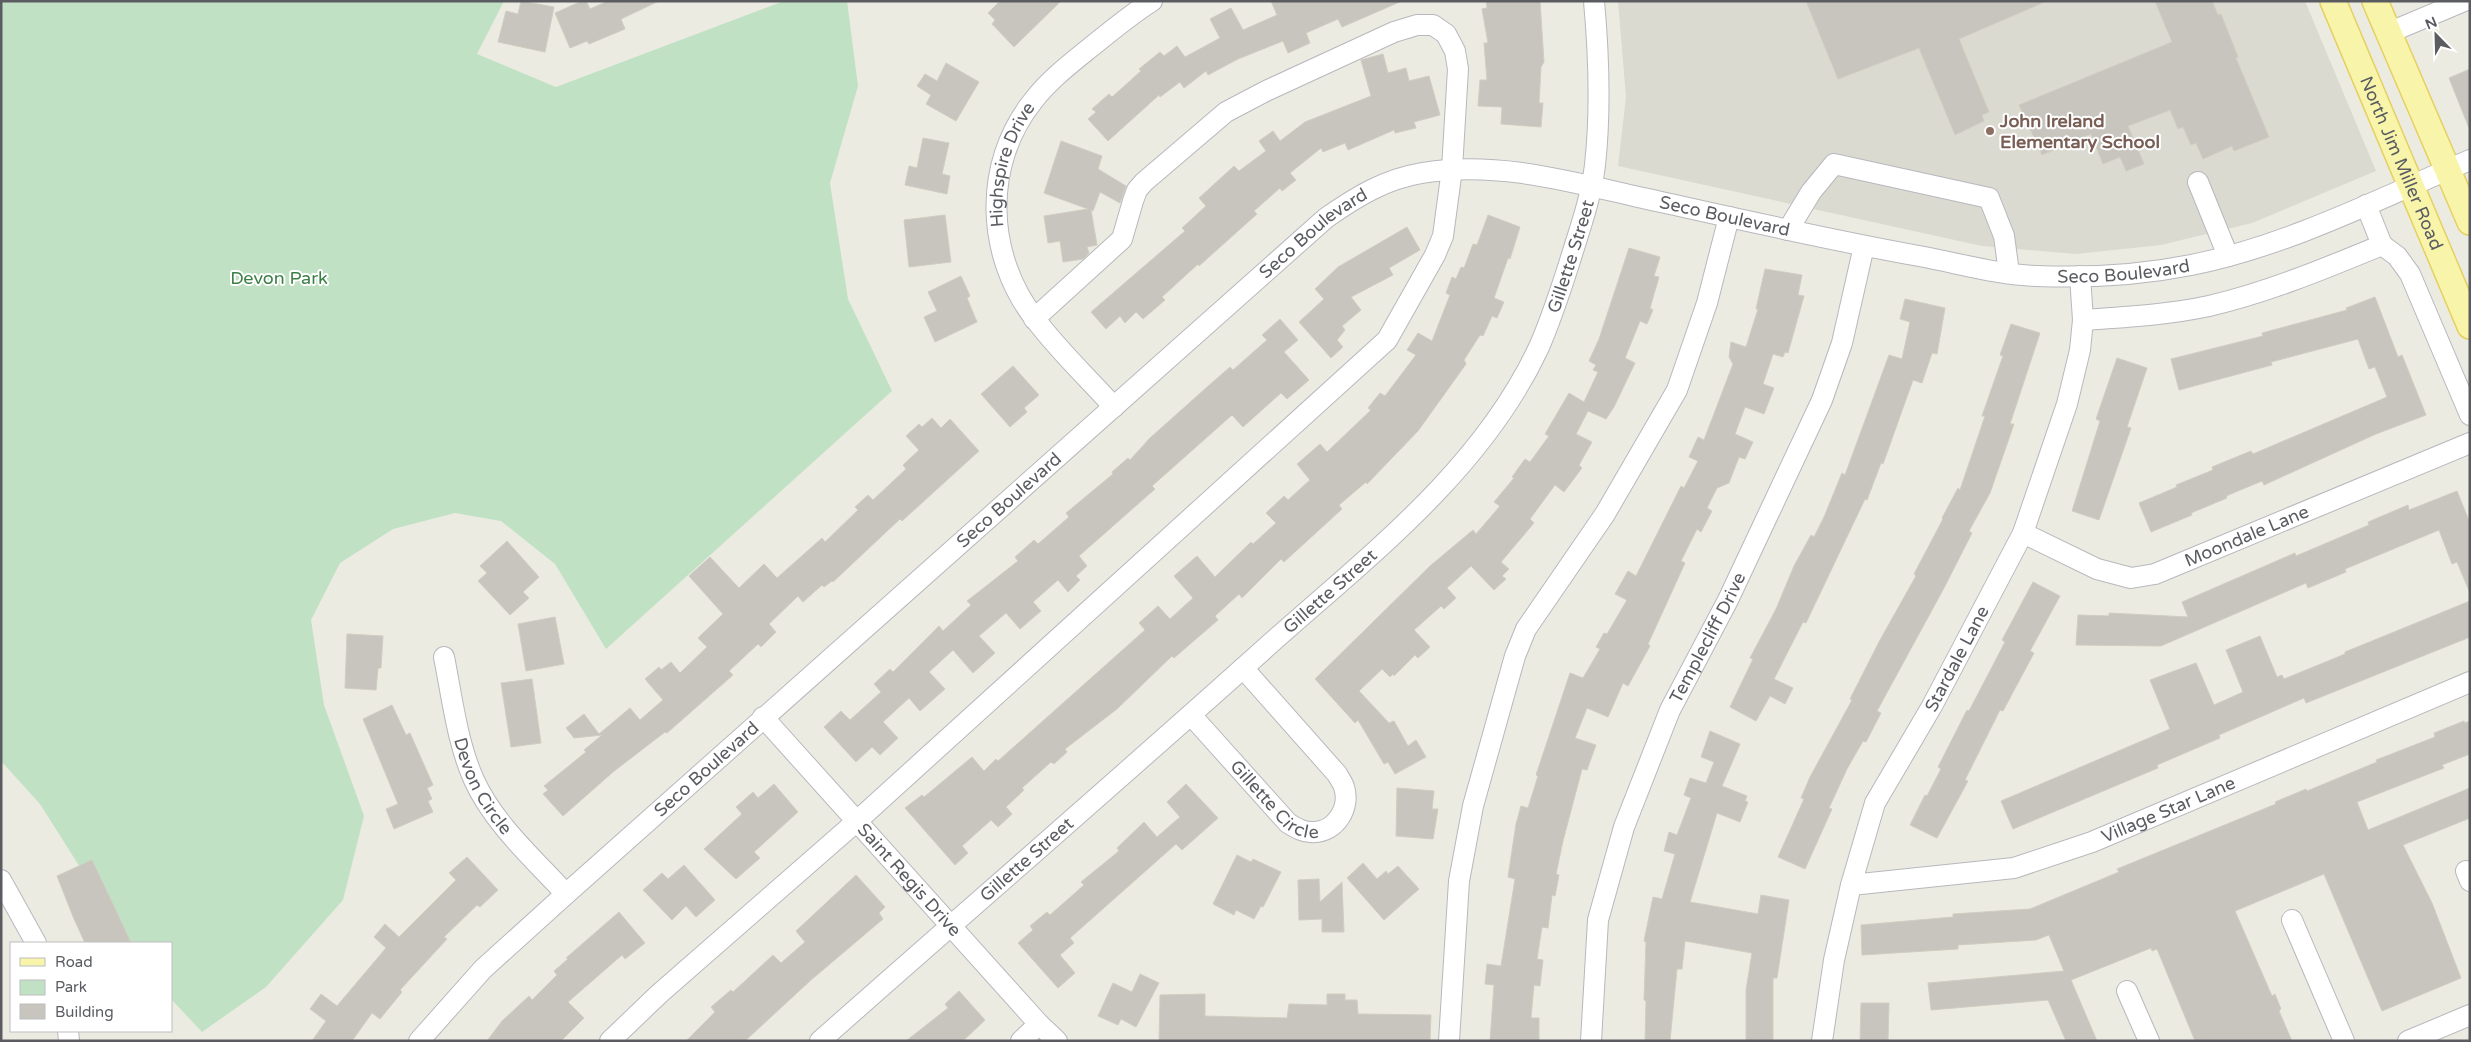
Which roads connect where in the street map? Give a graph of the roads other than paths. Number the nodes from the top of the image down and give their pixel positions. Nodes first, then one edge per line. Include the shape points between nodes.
1 (1152, 1) edge
2 (1594, 1) edge
3 (2333, 1) edge
4 (2375, 1) edge
5 (2464, 1) edge
6 (2388, 33) junction
7 (2459, 164) edge
8 (1452, 169) junction
9 (2198, 182) dead end
10 (1591, 186) junction
11 (2411, 186) junction
12 (2366, 205) junction
13 (1730, 217) junction
14 (2470, 222) edge
15 (1788, 230) junction
16 (2382, 245) junction
17 (1864, 246) junction
18 (2228, 256) junction
19 (2009, 273) junction
20 (2080, 276) junction
21 (1034, 319) junction
22 (2083, 320) junction
23 (2470, 326) edge
24 (1114, 407) junction
25 (2470, 415) edge
26 (2470, 444) edge
27 (2024, 533) junction
28 (444, 657) dead end
29 (1243, 668) junction
30 (2470, 682) edge
31 (1191, 715) junction
32 (763, 718) junction
33 (857, 821) junction
34 (1, 880) edge
35 (1852, 885) junction
36 (566, 894) junction
37 (2292, 920) dead end
38 (951, 925) junction
39 (35, 942) edge
40 (2127, 991) dead end
41 (2470, 1014) edge
42 (1038, 1024) junction
43 (419, 1041) edge
44 (610, 1041) edge
45 (820, 1041) edge
46 (1021, 1041) edge
47 (1057, 1041) edge
48 (1449, 1041) edge
49 (1591, 1041) edge
50 (1822, 1041) edge
51 (2149, 1041) edge
52 (2344, 1041) edge
53 (2408, 1041) edge

1 - 21 street, Highspire Drive via 1050,80 1014,130 1003,156 997,188 996,221 1000,248 1015,286
2 - 10 street, Gillette Street via 1600,98
3 - 11 main road, North Jim Miller Road
4 - 6 main road
5 - 6 street
6 - 7 main road
7 - 11 street, Seco Boulevard
7 - 14 main road
8 - 10 street, Seco Boulevard via 1497,169
8 - 21 street via 1458,69 1455,51 1446,34 1433,25 1417,24 1290,79 1226,112 1144,182 1132,201 1122,239
8 - 24 street, Seco Boulevard via 1388,181 1356,197 1326,218
8 - 33 street via 1443,236 1387,340
9 - 18 street
10 - 13 street, Seco Boulevard
10 - 29 street, Gillette Street via 1560,294 1539,348 1471,455 1430,500
11 - 12 street, Seco Boulevard
11 - 23 main road, North Jim Miller Road
12 - 16 street
12 - 18 street, Seco Boulevard
13 - 15 street, Seco Boulevard
13 - 48 street via 1707,303 1677,390 1605,514 1526,629 1515,656 1473,806 1459,881
15 - 17 street, Seco Boulevard
15 - 19 street via 1811,192 1834,164 1989,198 2004,236
16 - 22 street via 2265,291 2216,304 2153,315
16 - 25 street via 2397,256 2410,274
17 - 19 street, Seco Boulevard
17 - 49 street, Templecliff Drive via 1842,343 1822,400 1728,600 1670,710 1624,827 1598,920
18 - 20 street, Seco Boulevard via 2191,265
19 - 20 street, Seco Boulevard
20 - 22 street, Stardale Lane
21 - 24 street, Highspire Drive
22 - 27 street, Stardale Lane via 2080,350 2067,404
24 - 32 street, Seco Boulevard
26 - 27 street, Moondale Lane via 2155,574 2130,578 2097,569
27 - 35 street, Stardale Lane via 1932,706 1875,803
28 - 36 street, Devon Circle via 463,747 474,780 506,828
29 - 31 street, Gillette Street
29 - 31 street, Gillette Circle via 1337,774 1346,801 1336,822 1325,830 1314,832 1300,830 1288,823
30 - 35 street, Village Star Lane via 2092,842 2014,868
31 - 38 street, Gillette Street
32 - 33 street, Saint Regis Drive
32 - 36 street, Seco Boulevard
33 - 38 street, Saint Regis Drive
33 - 44 street via 659,994
34 - 39 street
35 - 50 street, Stardale Lane via 1834,960
36 - 43 street, Seco Boulevard via 483,969
37 - 52 street
38 - 42 street, Saint Regis Drive
38 - 45 street, Gillette Street
40 - 51 street
41 - 53 street
42 - 46 street
42 - 47 street, Saint Regis Drive

